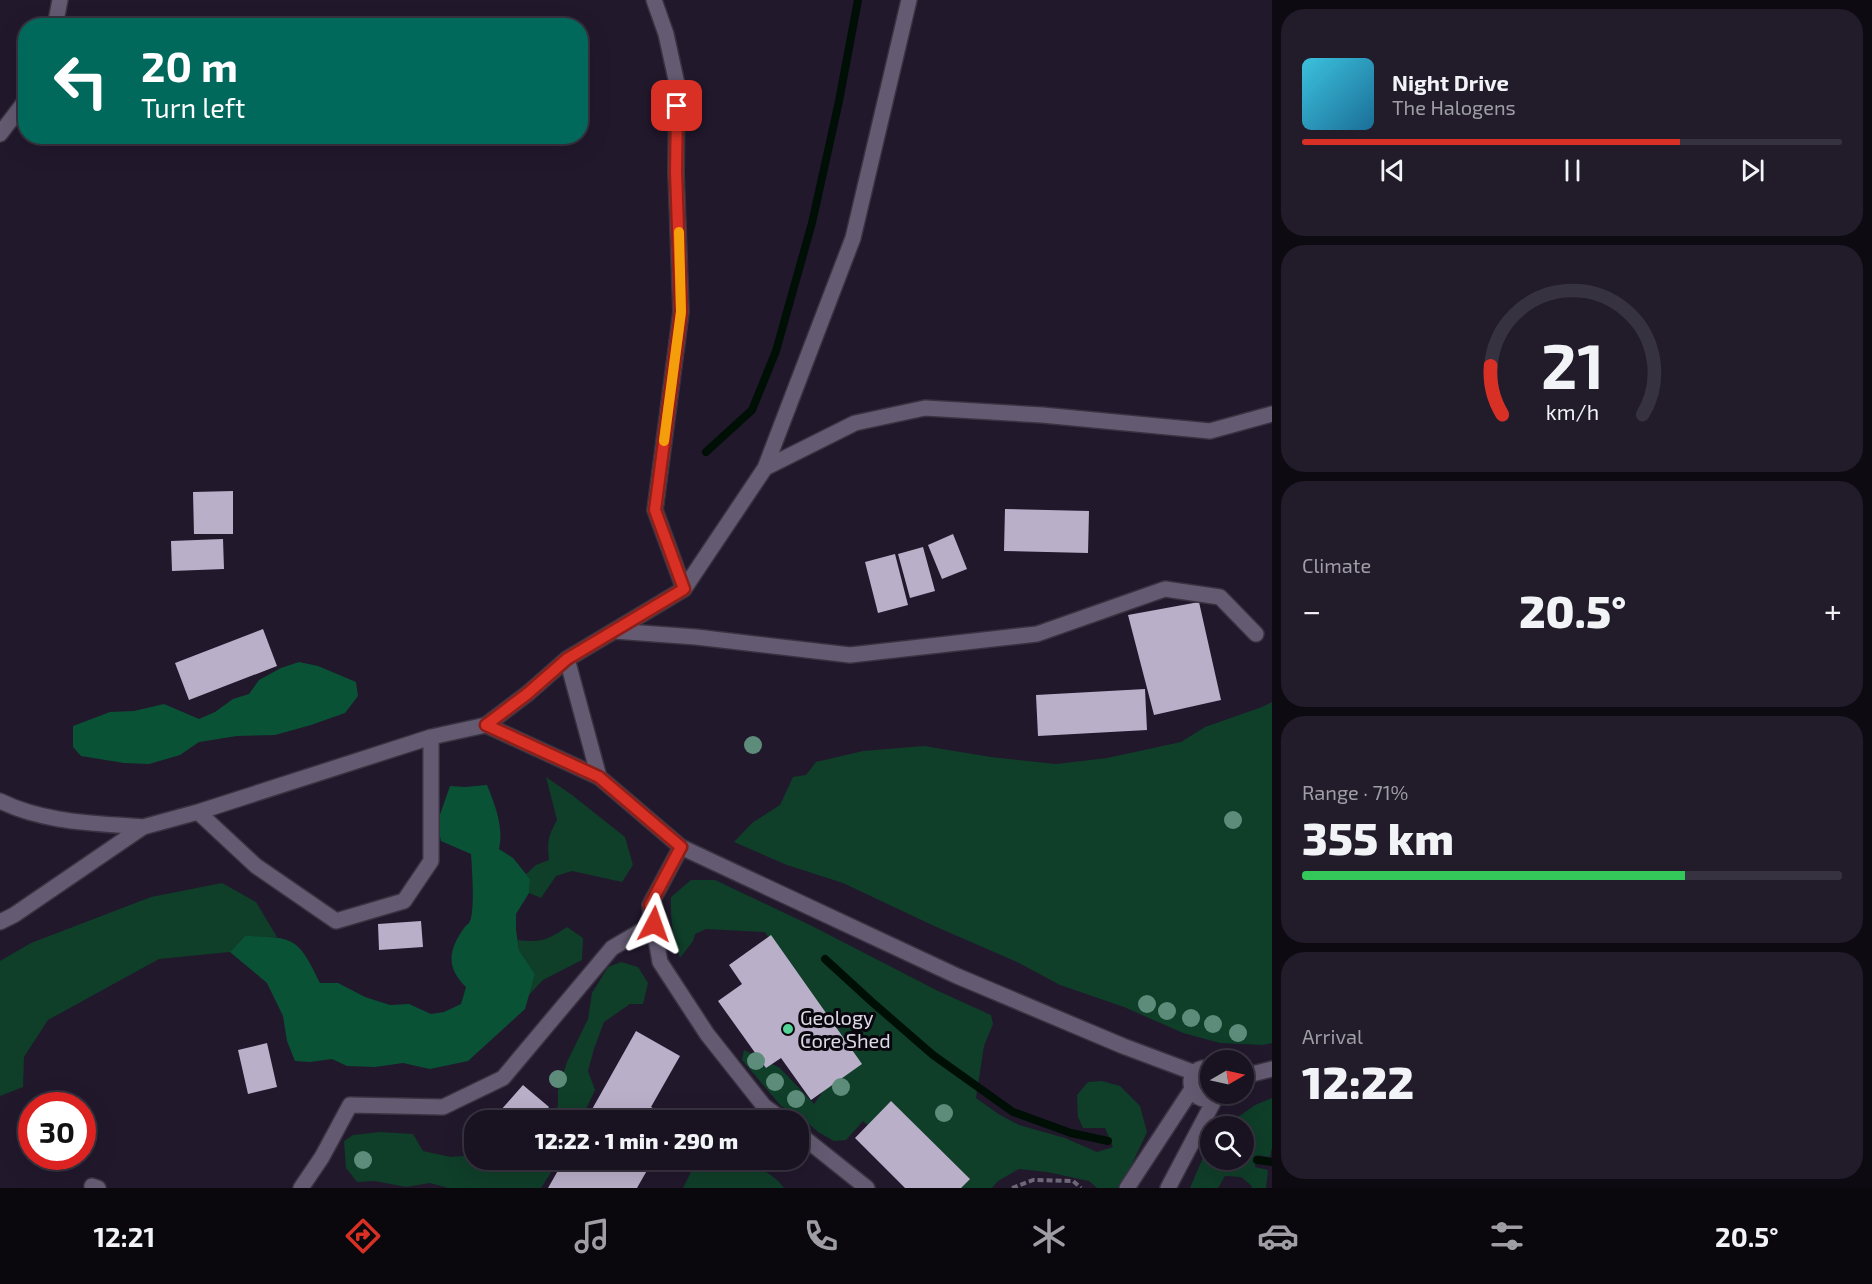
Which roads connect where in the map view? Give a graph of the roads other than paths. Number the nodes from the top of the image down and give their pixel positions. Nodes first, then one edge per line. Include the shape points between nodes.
1 (60, 0) edge
2 (654, 0) edge
3 (909, 0) edge
4 (57, 18) edge
5 (18, 110) edge
6 (0, 134) edge
7 (1272, 414) edge
8 (765, 468) junction
9 (684, 589) junction
10 (614, 631) junction
11 (1256, 634) dead end
12 (567, 659) junction
13 (486, 725) junction
14 (431, 738) junction
15 (599, 777) junction
16 (0, 801) edge
17 (198, 812) junction
18 (143, 827) junction
19 (681, 847) junction
20 (7, 915) edge
21 (0, 922) edge
22 (654, 924) junction
23 (1200, 1069) edge
24 (1272, 1070) edge
25 (1195, 1073) junction
26 (1254, 1074) edge
27 (1192, 1089) junction
28 (1200, 1098) edge
29 (1212, 1104) edge
30 (769, 1110) edge
31 (809, 1141) edge
32 (301, 1188) edge
33 (867, 1188) edge
34 (1127, 1188) edge
35 (1168, 1188) edge

1 - 4 street
2 - 9 street via 677,84 681,312 655,510
3 - 8 street via 853,238
5 - 6 street
7 - 8 street via 1210,431 925,408 855,423
8 - 9 street
9 - 10 street
10 - 11 street via 850,655 1037,634 1165,589 1220,597
10 - 12 street
12 - 13 street
12 - 15 street
13 - 14 street
13 - 15 street
14 - 17 street
14 - 17 street via 431,861 404,900 392,904 336,921 256,866
15 - 19 street
16 - 18 street via 59,820
17 - 18 street
18 - 20 street
19 - 22 street via 650,905
19 - 25 street via 957,976
20 - 21 street
22 - 30 street via 660,962 707,1034
22 - 32 street via 612,948 503,1078 443,1107 350,1106
23 - 25 street
24 - 26 street
25 - 27 street
27 - 28 street
27 - 34 street
29 - 35 street
31 - 33 street

